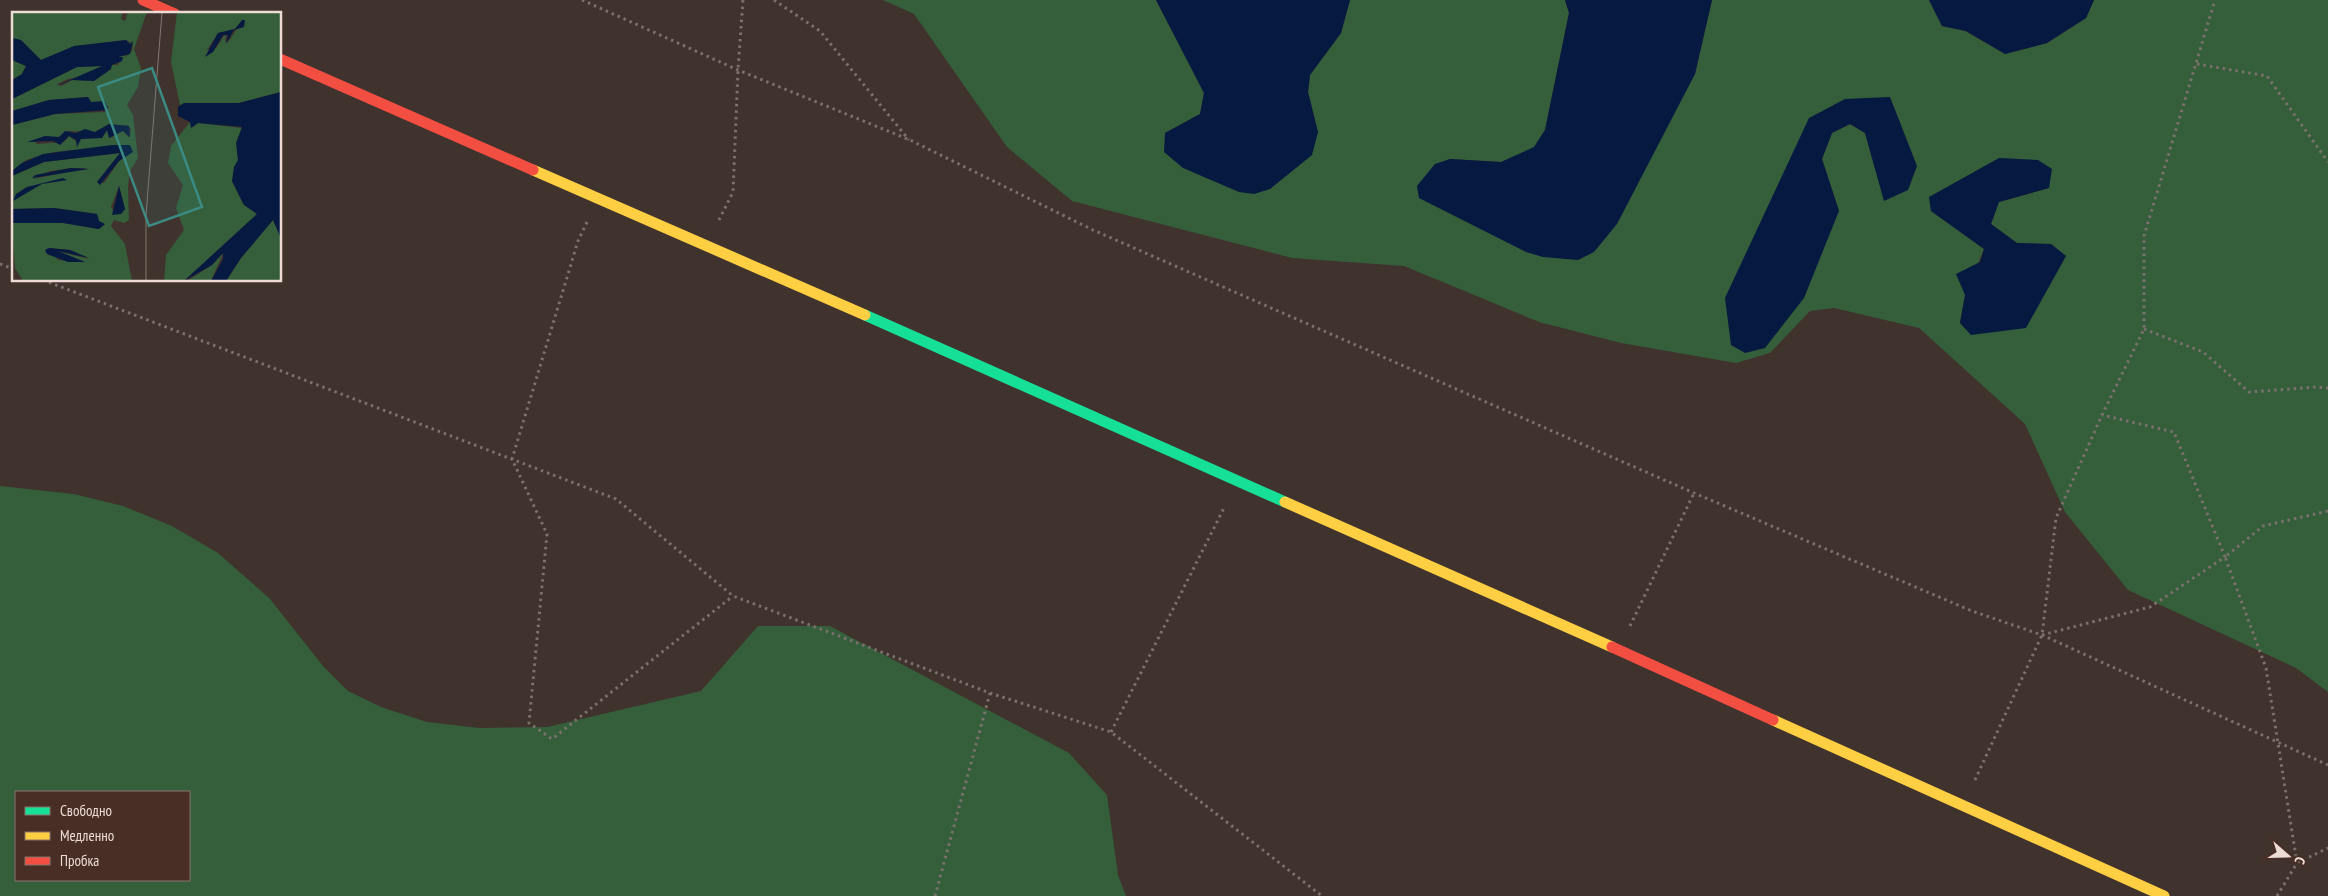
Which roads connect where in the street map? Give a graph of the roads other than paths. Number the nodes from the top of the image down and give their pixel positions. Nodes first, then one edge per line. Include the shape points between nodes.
1 (143, 0) edge
2 (170, 12) edge
3 (281, 59) edge
4 (2164, 896) edge

1 - 2 highway
3 - 4 highway via 1619,650

